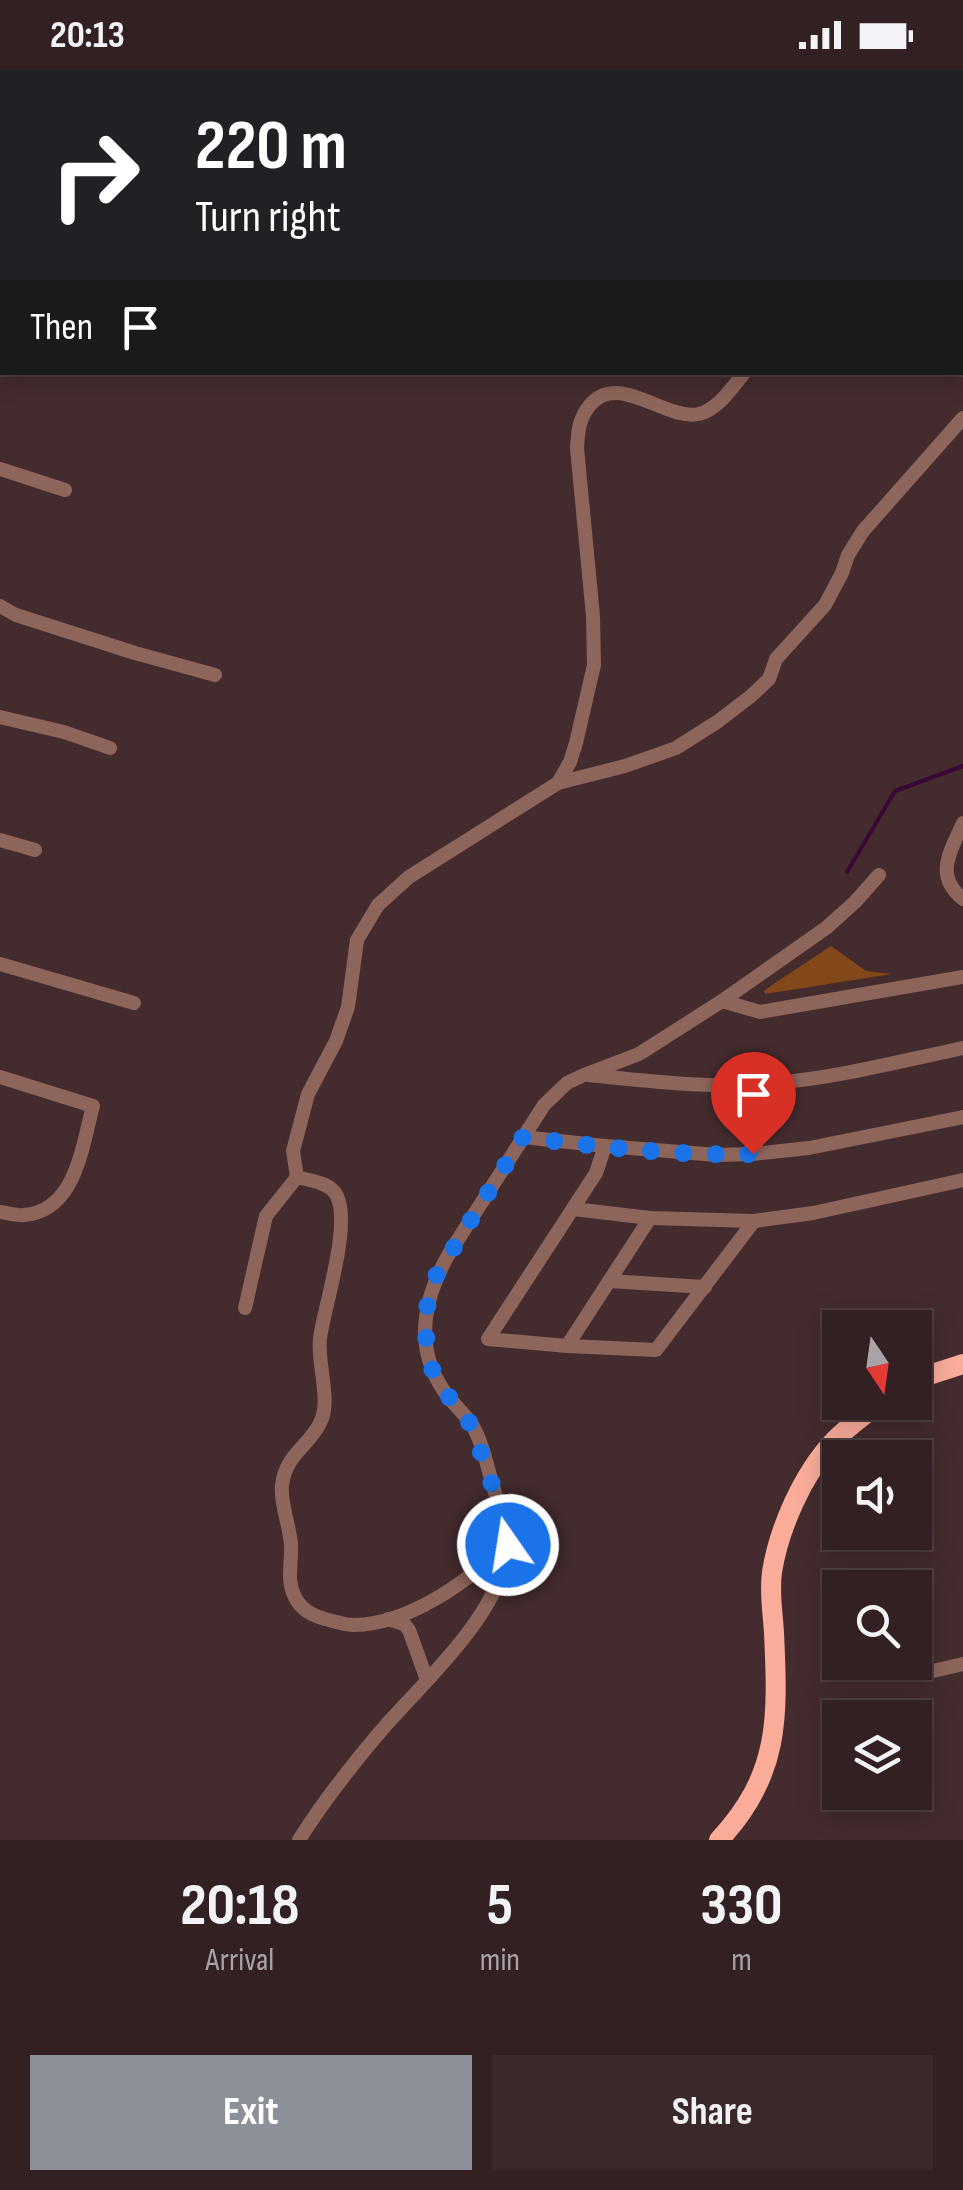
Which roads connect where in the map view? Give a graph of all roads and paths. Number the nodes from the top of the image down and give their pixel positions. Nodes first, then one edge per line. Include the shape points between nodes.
1 (742, 375) edge
2 (963, 418) edge
3 (0, 469) edge
4 (65, 490) dead end
5 (0, 606) edge
6 (216, 674) dead end
7 (0, 717) edge
8 (110, 748) dead end
9 (558, 784) junction
10 (963, 824) edge
11 (0, 840) edge
12 (35, 850) dead end
13 (879, 875) dead end
14 (963, 899) edge
15 (0, 964) edge
16 (963, 977) edge
17 (722, 1002) junction
18 (134, 1003) dead end
19 (963, 1048) edge
20 (584, 1074) junction
21 (0, 1078) edge
22 (963, 1117) edge
23 (523, 1137) junction
24 (605, 1146) junction
25 (298, 1177) junction
26 (963, 1180) edge
27 (573, 1209) junction
28 (0, 1212) edge
29 (650, 1218) junction
30 (754, 1221) junction
31 (608, 1280) junction
32 (705, 1287) junction
33 (245, 1308) dead end
34 (567, 1346) junction
35 (963, 1364) edge
36 (932, 1374) edge
37 (859, 1420) edge
38 (508, 1545) junction
39 (388, 1619) junction
40 (963, 1664) edge
41 (932, 1671) edge
42 (427, 1680) junction
43 (299, 1840) edge
44 (719, 1840) edge

1 - 9 street via 702,413 618,392 595,399 583,413 577,448 594,665 576,743
2 - 9 street via 862,531 825,606 751,696 676,748
3 - 4 street
5 - 6 street
7 - 8 street
9 - 25 street via 424,867 378,905 357,940 348,1007 308,1094 293,1151
10 - 14 street via 946,868 951,890
11 - 12 street
13 - 17 street via 826,928
15 - 18 street
16 - 17 street via 760,1012
17 - 20 street via 640,1054
19 - 20 street via 773,1083 728,1086
20 - 23 street via 544,1106
21 - 28 street via 93,1106 57,1203 24,1215
22 - 24 street via 753,1154
23 - 24 street
23 - 38 street via 443,1264 424,1324 431,1367 472,1426 506,1520
24 - 27 street
25 - 33 street via 266,1216
25 - 39 street via 335,1191 342,1209 320,1339 325,1408 289,1460 282,1484 292,1550 289,1580 302,1608 313,1615 358,1626
26 - 30 street
27 - 29 street
27 - 34 street via 488,1339
29 - 30 street
29 - 31 street
30 - 32 street
31 - 32 street
31 - 34 street
32 - 34 street via 656,1350
35 - 36 highway
37 - 44 highway via 833,1442 782,1531 772,1576 774,1735 754,1796
38 - 39 street via 435,1598
38 - 42 street via 482,1615
39 - 42 street via 409,1630
40 - 41 street
42 - 43 street

